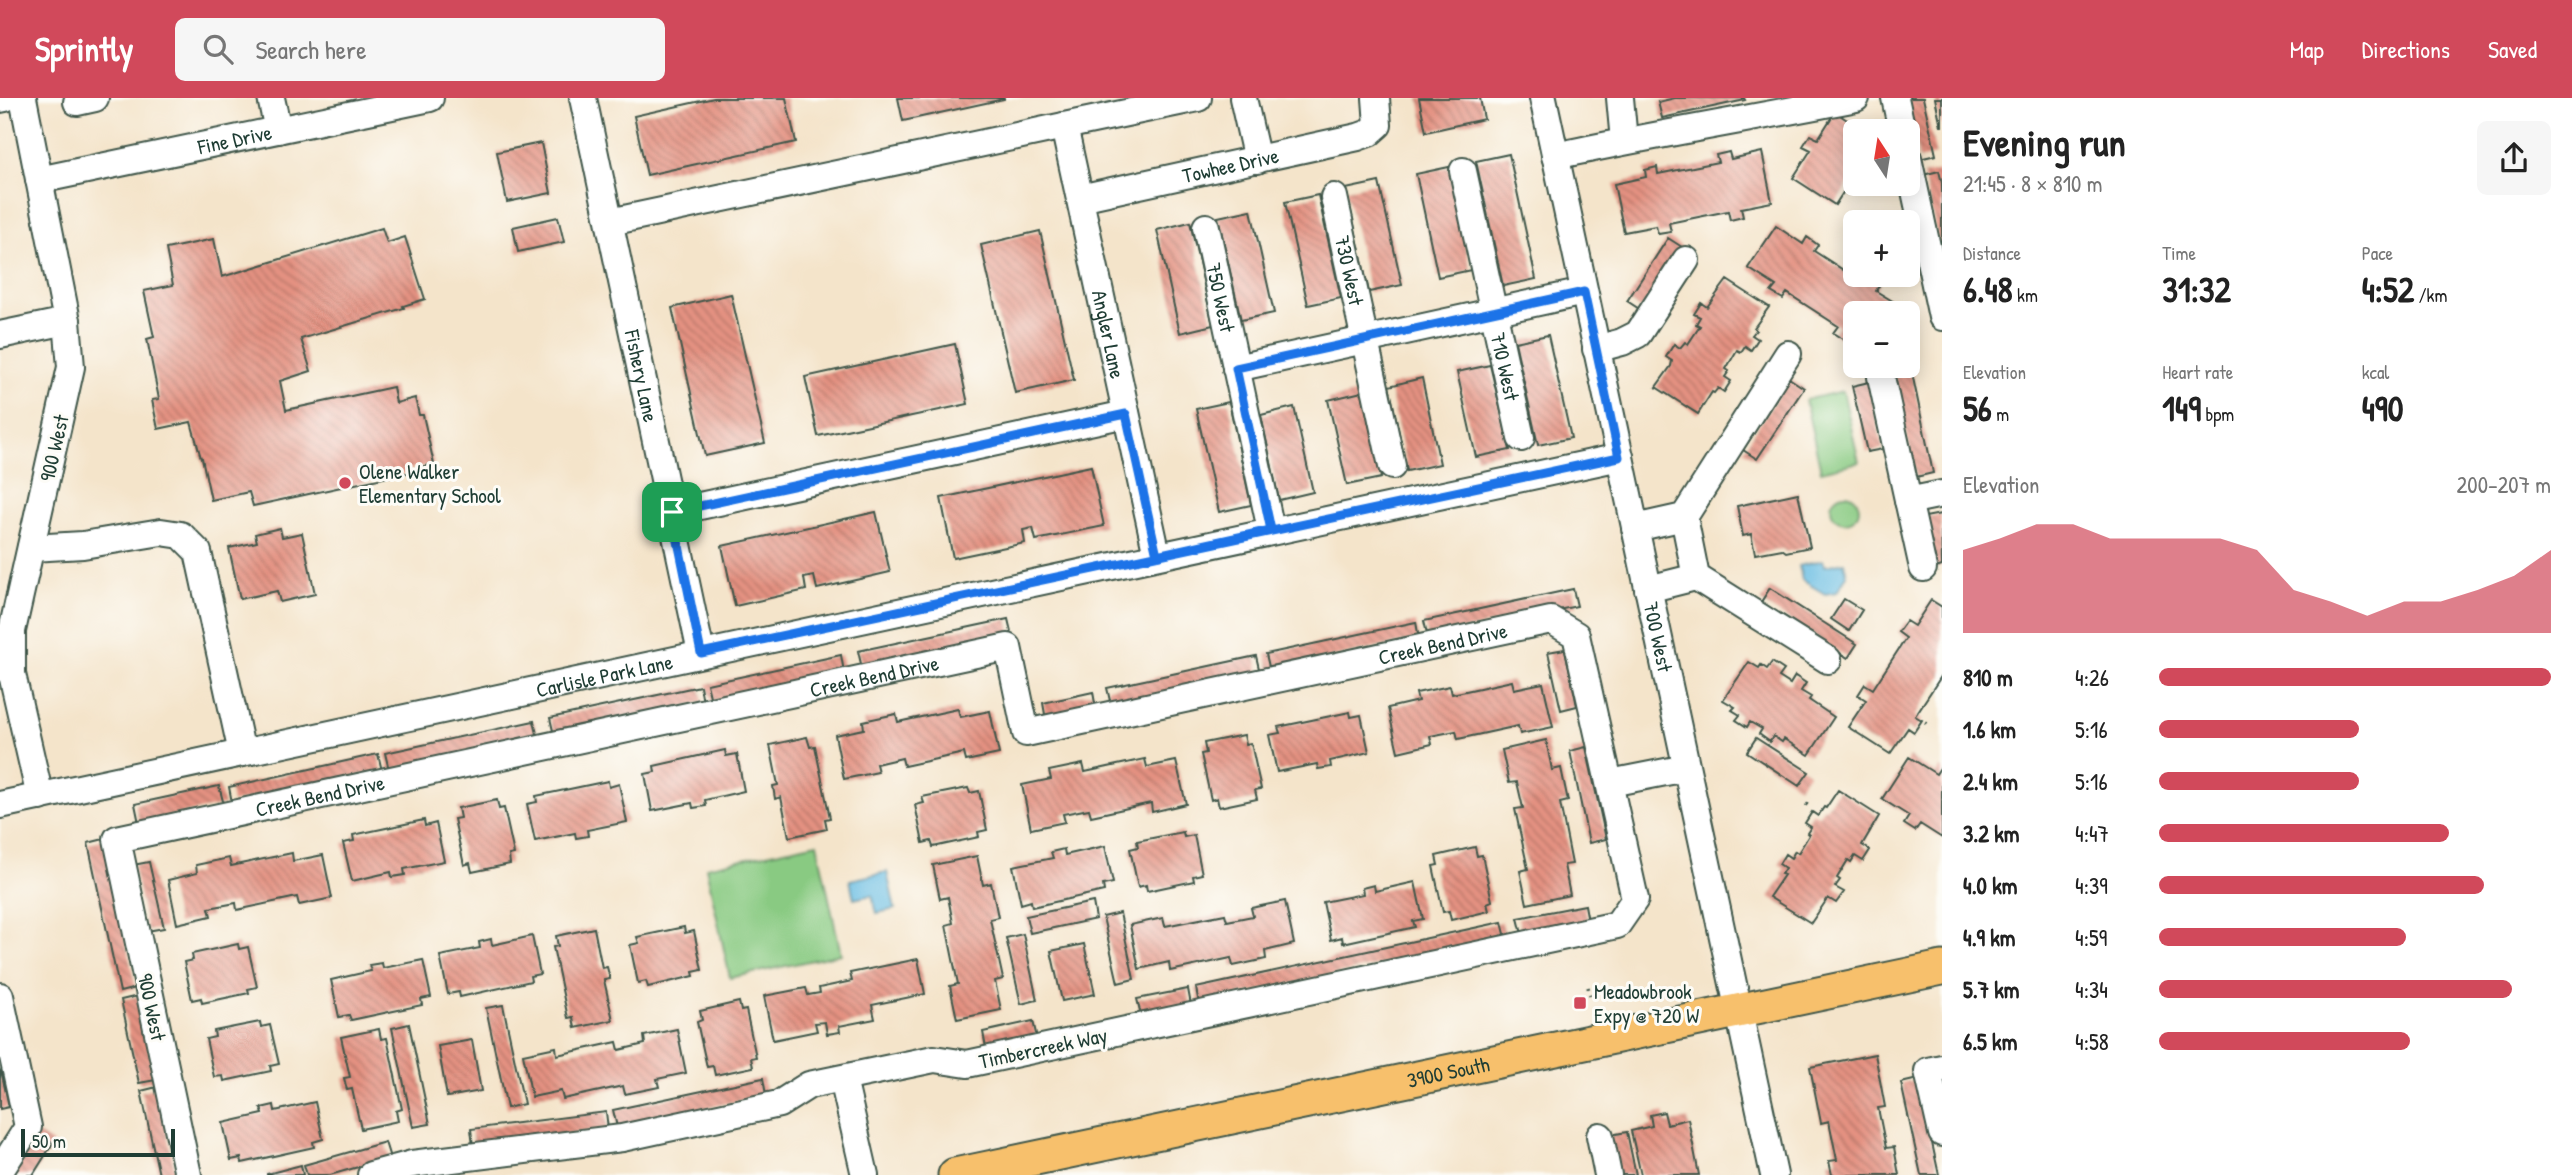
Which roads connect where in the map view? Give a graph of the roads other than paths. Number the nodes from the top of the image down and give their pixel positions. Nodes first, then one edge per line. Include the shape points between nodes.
1 (23, 98) edge
2 (271, 98) edge
3 (430, 98) edge
4 (583, 98) edge
5 (1198, 98) edge
6 (1243, 98) edge
7 (1376, 98) edge
8 (1543, 98) edge
9 (1620, 98) edge
10 (1856, 98) edge
11 (1895, 98) edge
12 (1899, 119) edge
13 (1064, 126) junction
14 (278, 130) junction
15 (1624, 141) junction
16 (1555, 156) junction
17 (1257, 160) junction
18 (1462, 171) dead end
19 (39, 180) junction
20 (1916, 196) edge
21 (1334, 197) dead end
22 (1080, 198) junction
23 (610, 222) junction
24 (1206, 227) dead end
25 (1686, 260) dead end
26 (1584, 292) junction
27 (1494, 312) junction
28 (1942, 317) edge
29 (66, 321) junction
30 (0, 335) edge
31 (1365, 340) junction
32 (1596, 349) junction
33 (1788, 354) dead end
34 (1236, 368) junction
35 (1881, 378) edge
36 (1126, 414) junction
37 (1521, 438) dead end
38 (1619, 457) junction
39 (1392, 466) dead end
40 (1942, 494) edge
41 (1908, 501) junction
42 (672, 512) junction
43 (1685, 517) junction
44 (1635, 528) junction
45 (1271, 530) junction
46 (31, 548) junction
47 (1157, 555) junction
48 (1923, 568) dead end
49 (12, 576) edge
50 (1696, 577) junction
51 (1648, 589) junction
52 (701, 653) junction
53 (1828, 660) dead end
54 (242, 753) junction
55 (1686, 768) junction
56 (1610, 783) junction
57 (40, 797) junction
58 (0, 805) edge
59 (117, 839) joint
60 (1942, 968) edge
61 (0, 996) edge
62 (1738, 1010) junction
63 (1942, 1068) edge
64 (843, 1079) junction
65 (1942, 1133) edge
66 (1600, 1136) dead end
67 (0, 1171) edge
68 (188, 1175) edge
69 (371, 1175) edge
70 (865, 1175) edge
71 (955, 1175) edge
72 (1608, 1175) edge
73 (1774, 1175) edge

1 - 19 street, 900 West
2 - 14 street
3 - 14 street, Fine Drive
4 - 23 street, Fishery Lane
5 - 13 street
6 - 17 street
7 - 17 street, Towhee Drive via 1378,125 1369,132
8 - 16 street, 700 West
9 - 15 street
10 - 15 street
11 - 12 street
13 - 22 street, Angler Lane
13 - 23 street
14 - 19 street, Fine Drive
15 - 16 street
16 - 26 street, 700 West
17 - 22 street, Towhee Drive
18 - 27 street, 710 West
19 - 29 street, 900 West
20 - 28 street
21 - 31 street, 730 West
22 - 36 street, Angler Lane
23 - 42 street, Fishery Lane
24 - 34 street, 750 West
25 - 32 street via 1638,334
26 - 27 street
26 - 32 street, 700 West
27 - 31 street
27 - 37 street, 710 West
29 - 30 street
29 - 46 street, 900 West via 71,368
31 - 34 street
31 - 39 street, 730 West
32 - 38 street, 700 West
33 - 43 street
34 - 45 street, 750 West
35 - 41 street
36 - 42 street
36 - 47 street, Angler Lane
38 - 44 street, 700 West
38 - 45 street, Carlisle Park Lane
40 - 41 street
41 - 48 street
42 - 52 street, Fishery Lane
43 - 44 street
43 - 50 street
44 - 51 street, 700 West
45 - 47 street, Carlisle Park Lane
46 - 49 street, 900 West
46 - 54 street via 161,532 181,535 198,552
47 - 52 street, Carlisle Park Lane
49 - 57 street, 900 West via 12,674
50 - 51 street
50 - 53 street
51 - 55 street, 700 West
52 - 54 street, Carlisle Park Lane
54 - 57 street, Carlisle Park Lane
55 - 56 street
55 - 62 street, 700 West
56 - 59 street, Creek Bend Drive via 1576,635 1550,620 1026,733 1008,647
56 - 64 street, Timbercreek Way via 1635,899 1617,925 967,1064 934,1059
57 - 58 street, Carlisle Park Lane
59 - 68 street, 900 West
60 - 62 main road, 3900 South
61 - 67 street via 28,1127
62 - 71 main road, 3900 South
62 - 73 street, 700 West
63 - 65 street via 1928,1071
64 - 69 street, Timbercreek Way via 809,1086 779,1104 622,1138 412,1164
64 - 70 street
66 - 72 street

